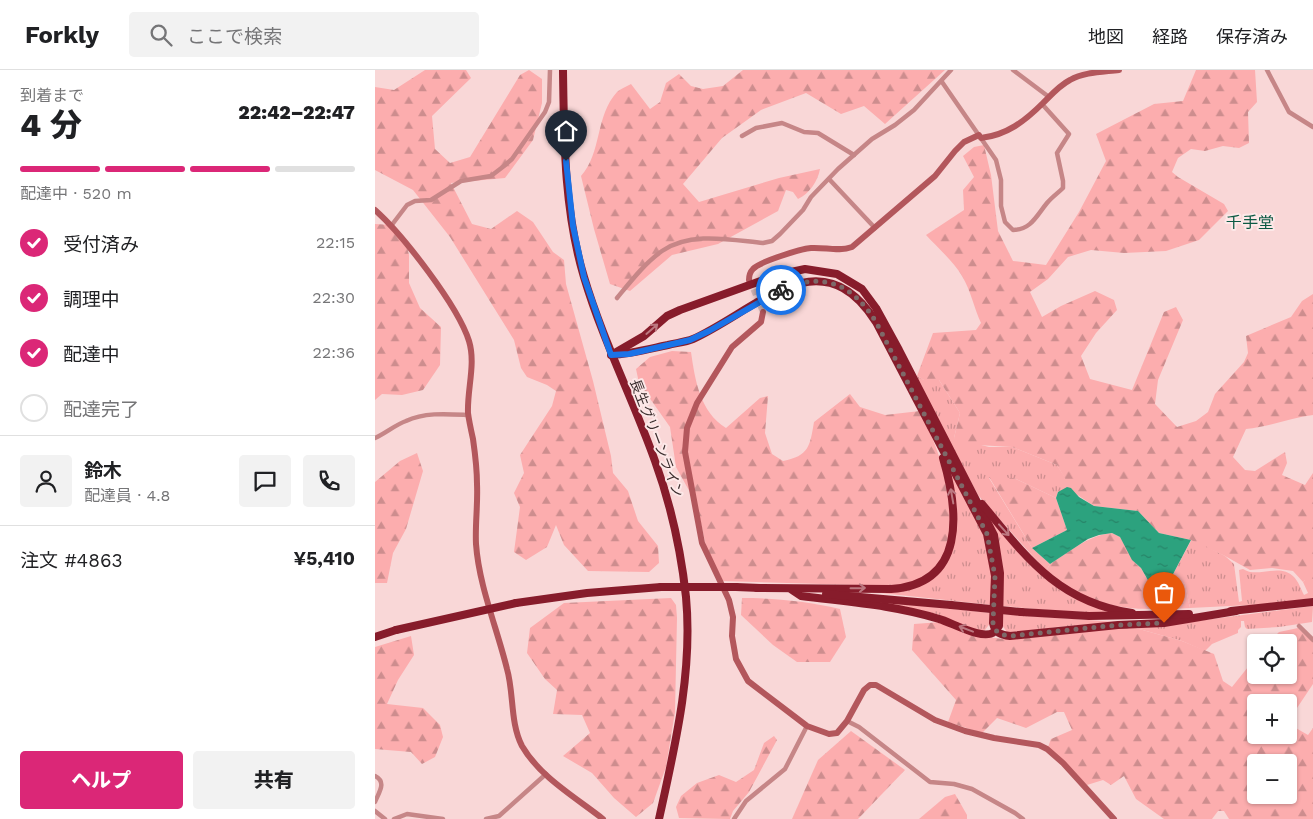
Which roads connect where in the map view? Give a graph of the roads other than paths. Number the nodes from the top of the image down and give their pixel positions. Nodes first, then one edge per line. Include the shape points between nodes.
1 (550, 70) edge
2 (563, 70) edge
3 (951, 70) edge
4 (1013, 70) edge
5 (1119, 70) edge
6 (1267, 70) edge
7 (942, 82) junction
8 (1049, 97) junction
9 (1042, 104) junction
10 (1313, 127) edge
11 (742, 136) dead end
12 (980, 136) junction
13 (855, 155) junction
14 (829, 179) junction
15 (375, 210) edge
16 (391, 226) junction
17 (875, 228) junction
18 (749, 280) dead end
19 (617, 298) dead end
20 (763, 312) dead end
21 (611, 355) junction
22 (468, 415) junction
23 (375, 438) edge
24 (938, 440) junction
25 (973, 492) junction
26 (757, 588) junction
27 (792, 590) junction
28 (1313, 602) edge
29 (1235, 611) junction
30 (1168, 616) junction
31 (1299, 626) dead end
32 (996, 630) junction
33 (375, 637) edge
34 (1313, 640) edge
35 (847, 721) junction
36 (807, 726) junction
37 (546, 774) junction
38 (375, 776) edge
39 (375, 802) edge
40 (375, 811) edge
41 (385, 819) edge
42 (394, 819) edge
43 (443, 819) edge
44 (486, 819) edge
45 (603, 819) edge
46 (659, 819) edge
47 (734, 819) edge
48 (1023, 819) edge
49 (1114, 819) edge

1 - 16 street via 549,102 545,112 504,166 491,176 461,181 431,200 415,201
2 - 21 highway, 長生グリーンライン via 568,194 573,226 584,277
3 - 7 street
4 - 8 street
5 - 8 street via 1075,78
6 - 10 street via 1289,112
7 - 12 street
7 - 13 street via 914,110
8 - 9 street
9 - 12 street via 1015,127 992,136
9 - 12 street via 1069,134 1057,153 1063,188 1024,228 1013,230 1005,222 999,170
11 - 13 street via 756,128 782,123 804,132 818,133
12 - 17 street via 964,142 935,176
13 - 14 street
14 - 17 street
14 - 19 street via 771,241 706,239 674,244 653,258
15 - 16 street
16 - 22 street via 432,276 465,331 471,355
17 - 18 street via 843,251 801,249 758,265 752,270
20 - 36 street via 761,322 732,347 697,403 687,428 685,452 702,543 729,600 736,659 748,681
21 - 24 highway via 690,340 781,289 805,282 827,282 854,294 867,307
21 -> 25 highway via 644,336 667,316 699,302 777,275 805,269 837,274 863,289 876,308
21 - 46 highway, 長生グリーンライン via 666,494 686,598 683,699
22 - 23 street via 419,416
22 - 37 street via 477,483 476,544 481,573 508,671 518,736 536,766
26 -> 24 highway via 907,588 925,580 948,554 954,534 953,506
24 - 32 highway via 987,534 995,576 993,623
25 -> 30 highway via 1038,567 1068,591 1115,610
25 - 32 highway via 994,535 1000,573 1000,616
26 - 27 highway
26 - 33 highway, bridge via 661,587 587,593 516,603
27 - 30 highway, bridge via 1021,612
32 -> 27 highway via 979,634 924,614 801,596
28 - 29 highway
29 - 30 highway
29 - 32 highway via 1164,623 1010,636
31 - 34 street
35 - 36 street via 837,733 829,734
35 - 48 street via 930,782 972,789
35 - 49 street via 864,690 876,685 935,720 994,738 1047,749
36 - 47 street via 785,769 746,801
37 - 44 street via 499,816
37 - 45 street
38 - 39 street via 383,784
40 - 41 street
42 - 43 street via 407,814

